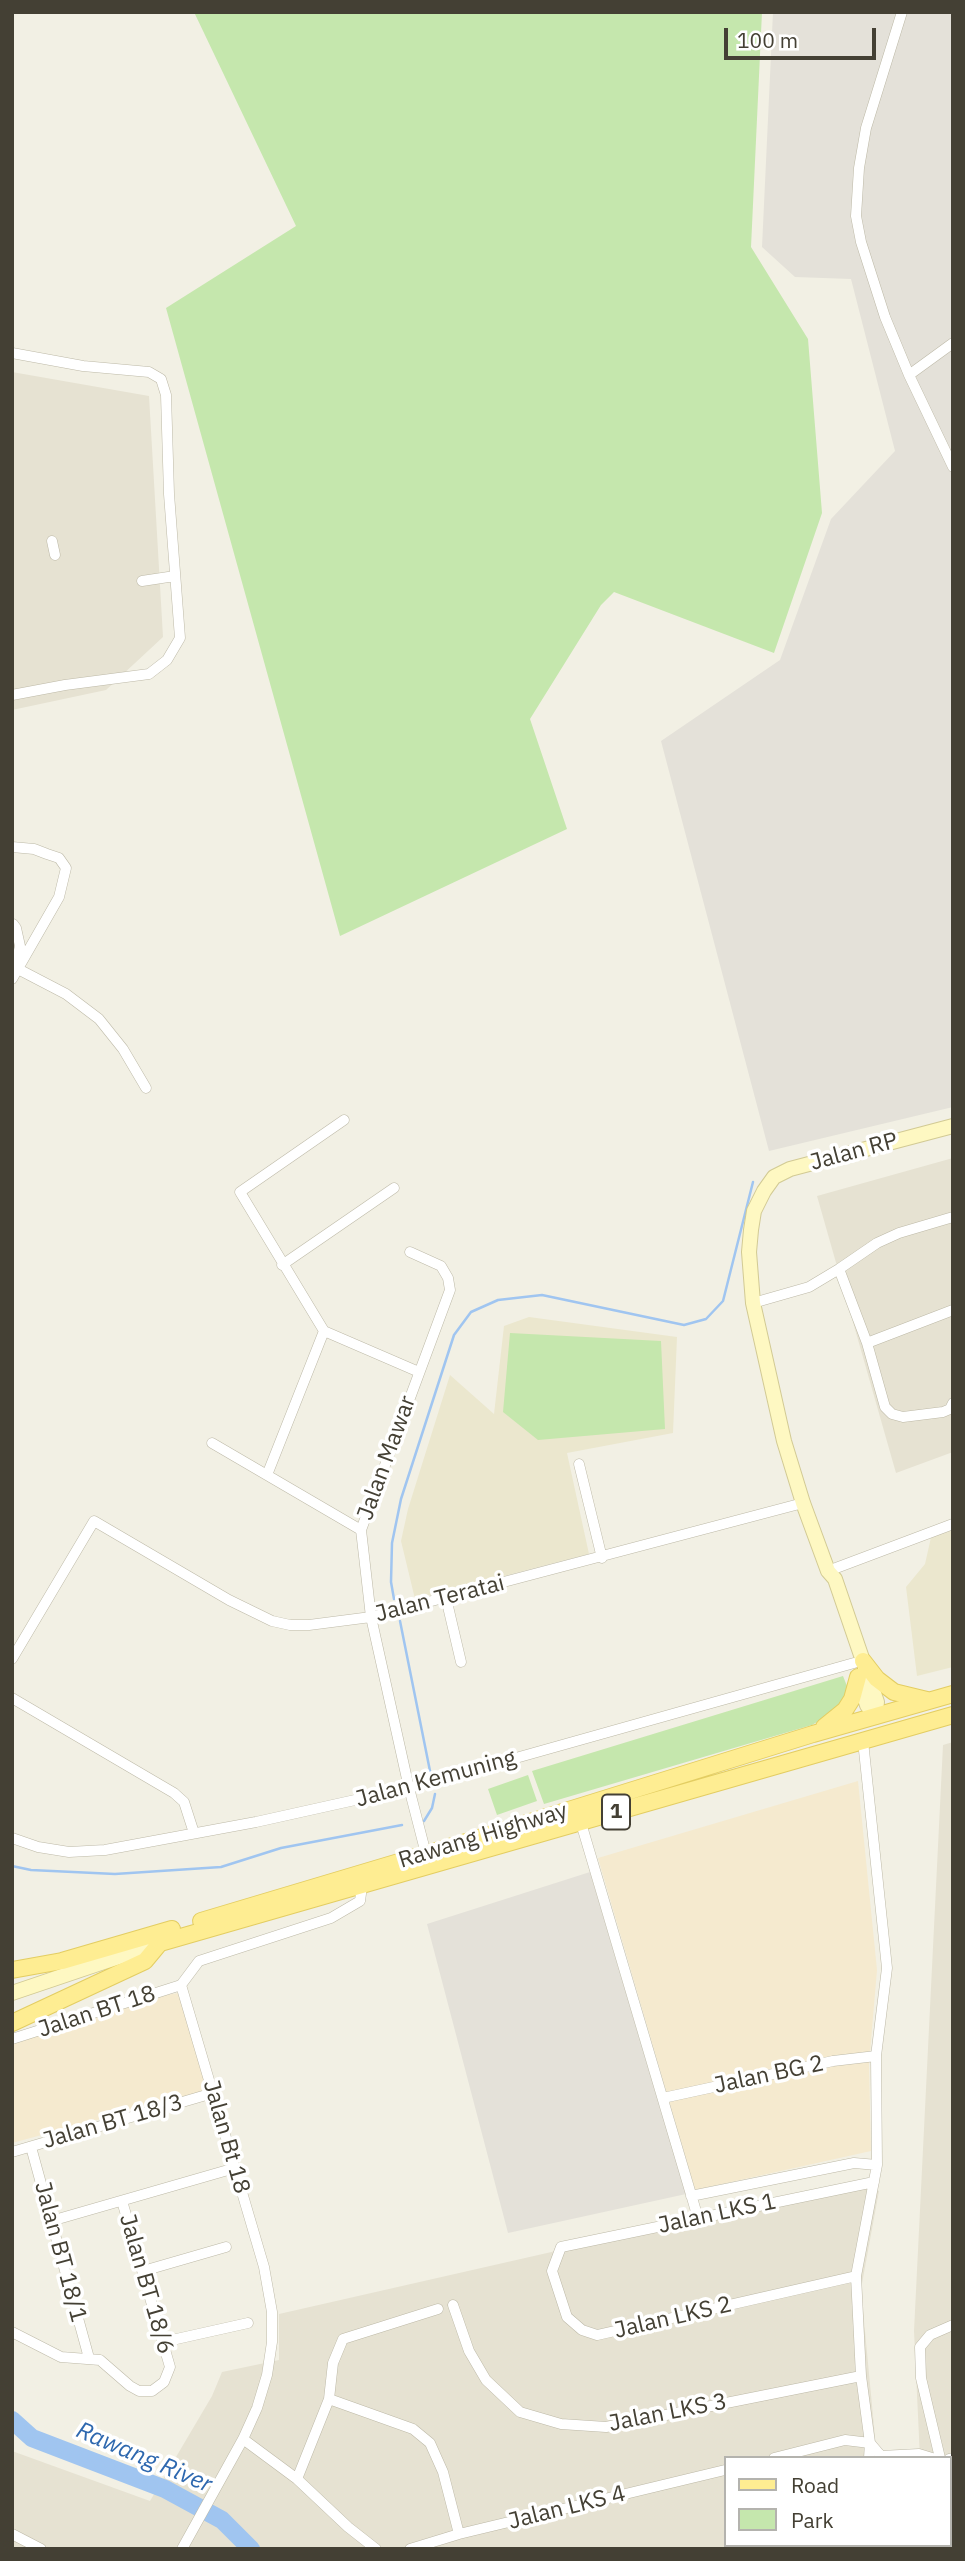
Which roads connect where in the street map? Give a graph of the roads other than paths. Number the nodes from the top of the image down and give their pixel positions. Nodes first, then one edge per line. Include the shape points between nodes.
1 (902, 12) edge
2 (953, 342) edge
3 (12, 353) edge
4 (909, 375) junction
5 (953, 467) edge
6 (52, 541) dead end
7 (55, 555) dead end
8 (175, 576) junction
9 (142, 581) dead end
10 (12, 695) edge
11 (12, 846) edge
12 (13, 924) edge
13 (15, 975) edge
14 (146, 1088) dead end
15 (344, 1121) dead end
16 (953, 1126) edge
17 (394, 1188) dead end
18 (953, 1217) edge
19 (410, 1252) dead end
20 (282, 1265) junction
21 (839, 1269) junction
22 (752, 1303) junction
23 (953, 1310) edge
24 (324, 1331) junction
25 (867, 1343) junction
26 (419, 1372) junction
27 (953, 1403) edge
28 (212, 1444) dead end
29 (579, 1464) dead end
30 (267, 1475) junction
31 (803, 1503) junction
32 (953, 1524) edge
33 (361, 1530) junction
34 (602, 1558) junction
35 (828, 1571) junction
36 (446, 1598) junction
37 (371, 1617) junction
38 (12, 1659) edge
39 (461, 1662) dead end
40 (858, 1667) junction
41 (953, 1694) edge
42 (12, 1698) edge
43 (931, 1701) junction
44 (953, 1715) edge
45 (875, 1717) junction
46 (899, 1731) junction
47 (813, 1734) junction
48 (863, 1741) junction
49 (845, 1746) junction
50 (409, 1788) junction
51 (581, 1823) junction
52 (194, 1833) junction
53 (12, 1839) edge
54 (426, 1854) junction
55 (362, 1886) junction
56 (160, 1944) junction
57 (62, 1961) junction
58 (12, 1969) edge
59 (12, 1977) edge
60 (181, 1985) junction
61 (12, 1993) edge
62 (12, 2023) edge
63 (12, 2039) edge
64 (876, 2056) junction
65 (213, 2093) junction
66 (663, 2098) junction
67 (31, 2147) junction
68 (12, 2152) edge
69 (877, 2165) junction
70 (235, 2168) junction
71 (874, 2182) junction
72 (691, 2196) junction
73 (122, 2201) junction
74 (698, 2218) junction
75 (51, 2221) junction
76 (226, 2247) dead end
77 (561, 2247) joint
78 (143, 2271) junction
79 (856, 2276) junction
80 (453, 2305) dead end
81 (438, 2309) dead end
82 (248, 2323) dead end
83 (953, 2325) edge
84 (12, 2332) edge
85 (163, 2342) junction
86 (89, 2358) junction
87 (861, 2376) junction
88 (329, 2399) junction
89 (243, 2439) junction
90 (870, 2443) junction
91 (782, 2456) edge
92 (869, 2456) edge
93 (881, 2456) edge
94 (881, 2456) edge
95 (926, 2456) edge
96 (940, 2456) edge
97 (724, 2470) edge
98 (297, 2479) junction
99 (12, 2534) edge
100 (459, 2534) junction
101 (41, 2549) edge
102 (182, 2549) edge
103 (376, 2549) edge
104 (410, 2549) edge

1 - 4 street via 866,128 856,216 885,317
2 - 4 street
3 - 8 street via 149,372 161,379 166,395
4 - 5 street
6 - 7 street
8 - 9 street
8 - 10 street via 180,638 167,660 149,674
11 - 13 street via 59,858 66,868 59,897
12 - 13 street via 20,946
13 - 14 street via 40,978 99,1019
15 - 20 street via 240,1192
16 - 22 street, Jalan RP via 774,1177 754,1211 749,1252
17 - 20 street
18 - 21 street via 877,1242
19 - 26 street, Jalan Mawar via 441,1266 450,1290
20 - 24 street
21 - 22 street via 809,1287
21 - 25 street
22 - 31 street
23 - 25 street
24 - 26 street
24 - 30 street
25 - 27 street via 885,1408 892,1414 943,1412
26 - 33 street, Jalan Mawar
28 - 30 street
29 - 34 street
30 - 33 street
31 - 34 street, Jalan Teratai
31 - 35 street
32 - 35 street
33 - 37 street, Jalan Mawar
34 - 36 street, Jalan Teratai
35 - 40 street via 835,1578
36 - 37 street, Jalan Teratai
36 - 39 street
37 - 38 street, Jalan Teratai via 309,1625 272,1621 94,1521
37 - 50 street, Jalan Mawar
40 - 43 main road via 894,1692
40 - 45 street via 867,1705
40 - 47 main road via 852,1699 845,1710
40 - 50 street, Jalan Kemuning
41 - 43 main road, Rawang Highway / 1
42 - 52 street via 174,1793 184,1802
43 - 45 main road, Rawang Highway / 1
44 - 46 main road, Rawang Highway / 1
45 - 46 main road via 880,1727
45 - 47 main road, Rawang Highway / 1
45 - 49 main road
46 - 48 main road, Rawang Highway / 1
47 - 54 main road, Rawang Highway / 1
48 - 49 main road, Rawang Highway / 1
48 - 64 street via 887,1968
49 - 51 main road, Rawang Highway / 1
50 - 52 street, Jalan Kemuning
50 - 54 street, Jalan Mawar
51 - 55 main road, Rawang Highway / 1
51 - 66 street
52 - 53 street, Jalan Kemuning via 69,1852
54 - 57 main road, Rawang Highway / 1
55 - 56 main road, Rawang Highway / 1
55 - 60 street, Jalan Bt 18 via 360,1901 331,1917 199,1961
56 - 61 street, Rawang Highway
56 - 62 main road via 145,1961
57 - 58 main road
57 - 59 street, Rawang Highway
60 - 63 street, Jalan BT 18
60 - 65 street, Jalan Bt 18
64 - 66 street, Jalan BG 2
64 - 69 street
65 - 67 street, Jalan BT 18/3
65 - 70 street, Jalan Bt 18
66 - 72 street
67 - 68 street, Jalan BT 18/3
67 - 75 street, Jalan BT 18/1
69 - 71 street
69 - 72 street via 854,2162
70 - 73 street
70 - 89 street, Jalan Bt 18 via 272,2312 267,2375
71 - 74 street, Jalan LKS 1
71 - 79 street
72 - 74 street
73 - 75 street
73 - 78 street, Jalan BT 18/6
74 - 77 street, Jalan LKS 1
75 - 86 street, Jalan BT 18/1
76 - 78 street
77 - 79 street, Jalan LKS 2 via 552,2271 567,2317 597,2335
78 - 85 street, Jalan BT 18/6
79 - 87 street
80 - 87 street, Jalan LKS 3 via 469,2351 486,2380 520,2412 561,2424 606,2427
81 - 88 street via 343,2339 333,2363
82 - 85 street
83 - 96 street via 930,2335 920,2347 921,2378
84 - 86 street via 61,2357
85 - 86 street, Jalan BT 18/6 via 170,2367 164,2382 152,2391 139,2391 100,2360
87 - 90 street
88 - 98 street
88 - 100 street via 413,2429 430,2443 443,2472
89 - 98 street
89 - 102 street, Jalan Bt 18
90 - 91 street via 845,2441
90 - 92 street
90 - 94 street
93 - 95 street
97 - 100 street, Jalan LKS 4
98 - 103 street
99 - 101 street
100 - 104 street, Jalan LKS 4

